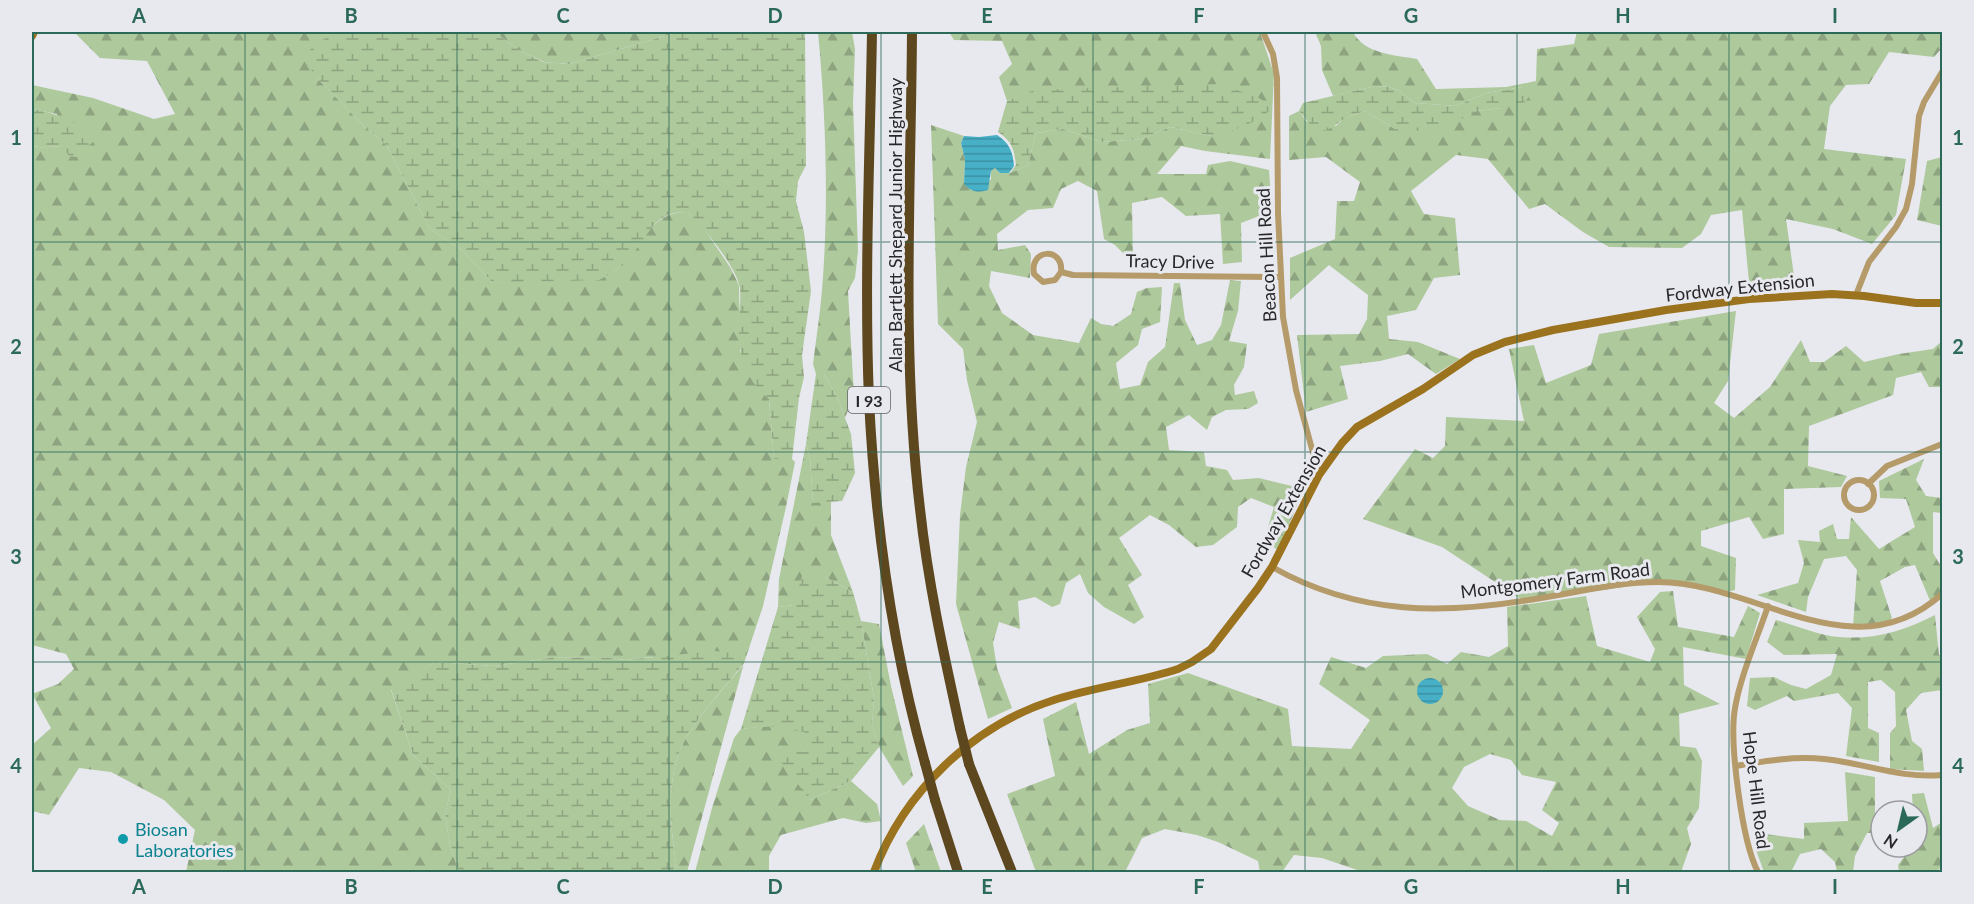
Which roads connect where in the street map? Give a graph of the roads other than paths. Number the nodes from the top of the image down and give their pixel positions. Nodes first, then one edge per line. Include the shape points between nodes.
1 (34, 32) edge
2 (872, 32) edge
3 (912, 32) edge
4 (1263, 32) edge
5 (32, 36) edge
6 (1942, 72) edge
7 (1061, 272) junction
8 (1280, 277) junction
9 (1857, 295) junction
10 (1942, 303) edge
11 (1942, 444) edge
12 (1319, 475) junction
13 (1868, 484) junction
14 (1272, 567) junction
15 (1942, 594) edge
16 (1768, 606) junction
17 (1736, 766) junction
18 (1942, 775) edge
19 (874, 873) edge
20 (958, 873) edge
21 (1012, 873) edge
22 (1758, 873) edge

1 - 5 street
2 - 20 highway, Alan Bartlett Shepard Junior Highway / I 93, bridge via 868,329 878,516 905,678
3 - 21 highway, Alan Bartlett Shepard Junior Highway / I 93, bridge via 910,356 920,508 930,585 969,764
4 - 8 street, Beacon Hill Road via 1273,54 1277,78
6 - 9 street via 1919,116 1906,209 1869,262
7 - 7 street, Tracy Drive via 1055,279 1043,282 1034,274 1033,264 1038,257 1050,254 1059,260
7 - 8 street, Tracy Drive
8 - 12 street, Beacon Hill Road via 1289,355
9 - 10 street, Fordway Extension
9 - 12 street, Fordway Extension via 1700,305 1505,342 1454,366 1358,428
11 - 13 street via 1887,466
12 - 14 street, Fordway Extension
13 - 13 street via 1859,481 1847,486 1844,495 1850,507 1859,510 1870,504 1873,492
14 - 16 street, Montgomery Farm Road via 1349,598 1409,609 1500,604 1613,585 1659,582 1712,589
14 - 19 street, Fordway Extension via 1221,638 1192,662 1164,673 1039,705 969,745 933,777 909,807
15 - 16 street, Montgomery Farm Road via 1909,616 1857,628 1827,625
16 - 17 street, Hope Hill Road via 1735,709
17 - 18 street via 1810,758 1899,774
17 - 22 street, Hope Hill Road via 1751,860

